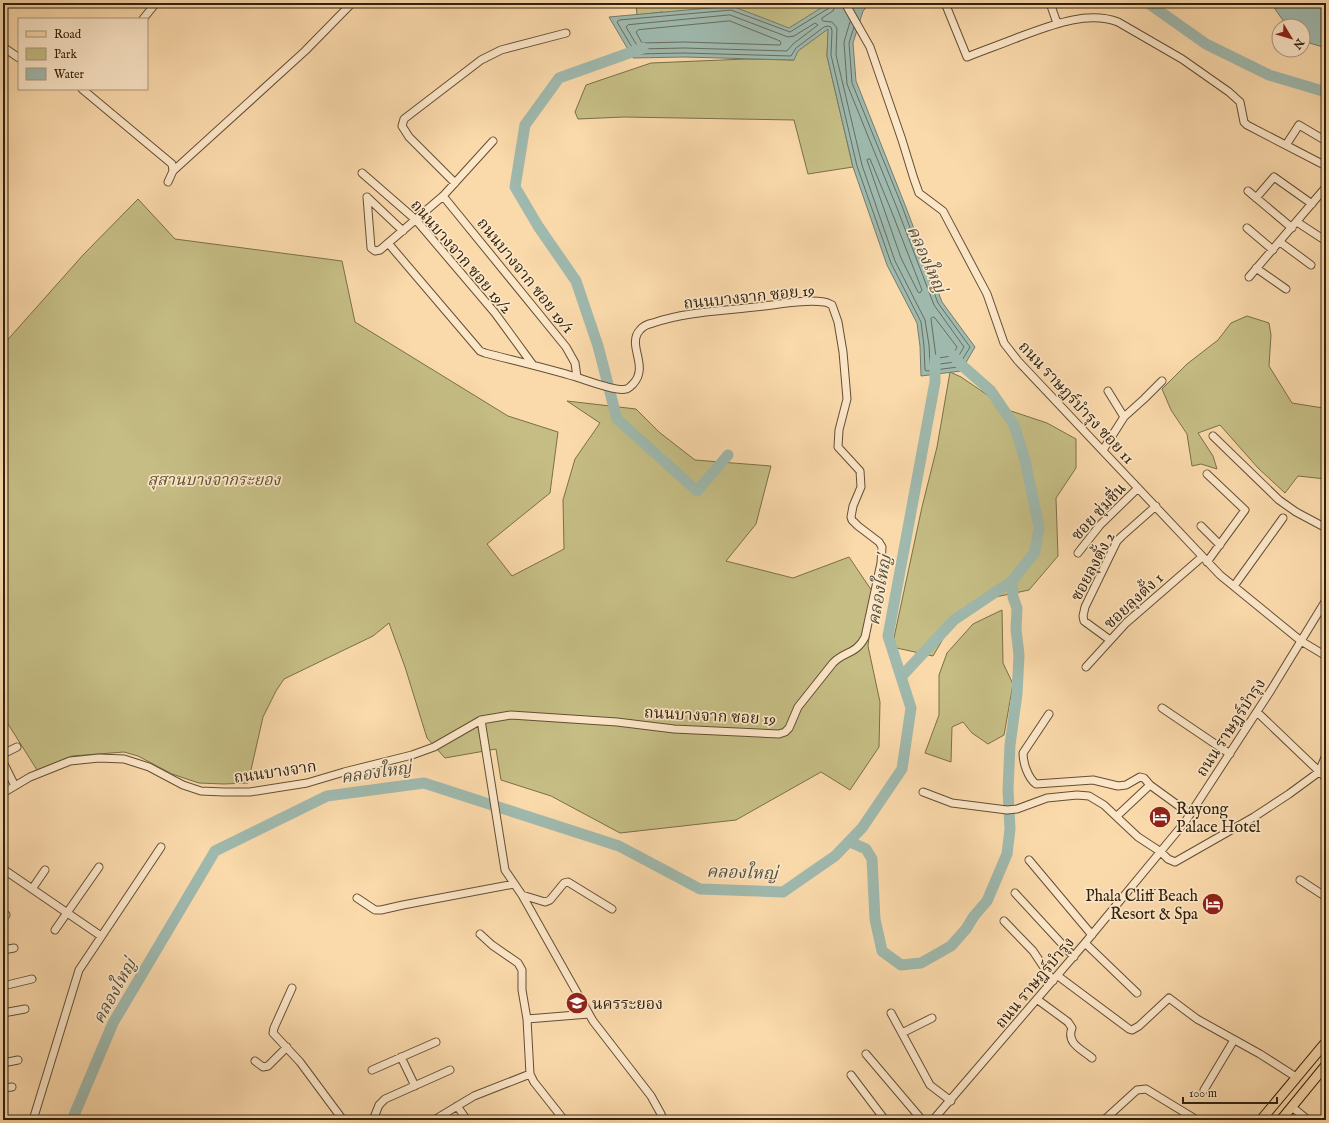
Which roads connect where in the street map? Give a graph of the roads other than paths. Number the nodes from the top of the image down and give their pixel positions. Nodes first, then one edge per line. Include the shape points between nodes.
1 (156, 3) edge
2 (352, 3) edge
3 (845, 3) edge
4 (945, 3) edge
5 (1050, 3) edge
6 (143, 18) edge
7 (1057, 23) junction
8 (566, 33) dead end
9 (3, 47) edge
10 (18, 57) edge
11 (83, 90) edge
12 (1326, 141) edge
13 (493, 142) dead end
14 (1286, 145) junction
15 (1326, 166) edge
16 (173, 171) junction
17 (362, 173) dead end
18 (168, 182) dead end
19 (455, 183) junction
20 (1326, 187) edge
21 (1248, 191) dead end
22 (443, 196) junction
23 (1256, 198) junction
24 (1312, 204) junction
25 (416, 220) junction
26 (1294, 225) junction
27 (1247, 228) dead end
28 (403, 231) junction
29 (1326, 240) edge
30 (1280, 242) junction
31 (388, 243) junction
32 (1273, 250) junction
33 (1311, 265) dead end
34 (1256, 268) junction
35 (1249, 277) dead end
36 (1286, 289) dead end
37 (533, 365) junction
38 (577, 377) junction
39 (1162, 381) dead end
40 (1108, 391) dead end
41 (1124, 417) junction
42 (1213, 436) dead end
43 (1103, 450) junction
44 (1208, 474) dead end
45 (1138, 488) junction
46 (1156, 506) junction
47 (1283, 518) dead end
48 (1201, 526) dead end
49 (1326, 528) edge
50 (1220, 545) junction
51 (1078, 553) dead end
52 (1205, 559) junction
53 (1234, 586) junction
54 (1326, 600) edge
55 (1110, 640) junction
56 (1301, 642) junction
57 (1326, 656) edge
58 (1086, 667) dead end
59 (1162, 708) dead end
60 (1257, 712) junction
61 (1049, 714) dead end
62 (481, 720) junction
63 (17, 747) dead end
64 (3, 754) edge
65 (1230, 754) junction
66 (1326, 755) edge
67 (3, 762) edge
68 (1319, 772) junction
69 (1326, 778) edge
70 (1150, 785) junction
71 (15, 786) junction
72 (923, 792) dead end
73 (3, 793) edge
74 (1190, 814) junction
75 (1117, 816) junction
76 (161, 847) dead end
77 (1161, 852) junction
78 (1029, 860) dead end
79 (99, 867) dead end
80 (3, 869) edge
81 (45, 870) dead end
82 (1300, 880) dead end
83 (514, 884) junction
84 (32, 889) junction
85 (1015, 893) dead end
86 (522, 895) junction
87 (1326, 897) edge
88 (357, 898) dead end
89 (612, 909) dead end
90 (68, 913) junction
91 (1004, 921) dead end
92 (55, 930) dead end
93 (480, 934) dead end
94 (1092, 935) junction
95 (101, 936) junction
96 (1085, 943) junction
97 (14, 948) dead end
98 (3, 950) edge
99 (1074, 957) junction
100 (1056, 978) junction
101 (32, 979) dead end
102 (3, 986) edge
103 (292, 988) dead end
104 (1137, 993) dead end
105 (1038, 1000) junction
106 (26, 1009) dead end
107 (3, 1013) edge
108 (891, 1013) dead end
109 (589, 1014) junction
110 (932, 1018) dead end
111 (527, 1019) junction
112 (902, 1033) junction
113 (1234, 1040) junction
114 (436, 1042) dead end
115 (1326, 1042) edge
116 (287, 1047) junction
117 (866, 1054) dead end
118 (401, 1057) junction
119 (1092, 1058) dead end
120 (18, 1060) dead end
121 (256, 1062) dead end
122 (3, 1063) edge
123 (1326, 1065) edge
124 (372, 1070) dead end
125 (450, 1070) dead end
126 (530, 1074) junction
127 (851, 1075) dead end
128 (1296, 1077) junction
129 (415, 1086) junction
130 (12, 1087) dead end
131 (3, 1088) edge
132 (1204, 1090) dead end
133 (951, 1100) junction
134 (457, 1106) junction
135 (1292, 1107) junction
136 (33, 1120) edge
137 (342, 1120) edge
138 (373, 1120) edge
139 (434, 1120) edge
140 (467, 1120) edge
141 (564, 1120) edge
142 (663, 1120) edge
143 (885, 1120) edge
144 (922, 1120) edge
145 (934, 1120) edge
146 (1104, 1120) edge
147 (1197, 1120) edge
148 (1261, 1120) edge
149 (1281, 1120) edge
150 (1308, 1120) edge

1 - 6 street
2 - 16 street via 305,51
3 - 43 street, ถนน ราษฎร์บำรุง ซอย 11 via 870,47 920,192 943,211 955,230 987,294 1004,343
4 - 7 street via 967,57
5 - 7 street
7 - 14 street via 1092,18 1118,22 1182,59 1229,92 1240,102 1247,125
8 - 19 street via 492,54 404,119 402,126 409,137
9 - 10 street
11 - 16 street via 172,164
12 - 14 street via 1299,125
13 - 19 street
14 - 15 street
16 - 18 street
17 - 25 street, ถนนบางจาก ซอย 19/2
19 - 22 street
20 - 24 street
21 - 23 street
22 - 25 street
22 - 38 street, ถนนบางจาก ซอย 19/1 via 566,347 575,363
23 - 24 street via 1274,177
23 - 26 street
24 - 26 street
25 - 28 street
25 - 37 street, ถนนบางจาก ซอย 19/2 via 495,313
26 - 29 street
26 - 30 street
27 - 32 street
28 - 31 street
28 - 31 street via 367,197 371,248 375,251 380,250
30 - 32 street
30 - 33 street
31 - 37 street, ถนนบางจาก ซอย 19 via 476,348 485,353
32 - 34 street
34 - 35 street
34 - 36 street
37 - 38 street, ถนนบางจาก ซอย 19
38 - 62 street, ถนนบางจาก ซอย 19 via 592,383 626,389 638,377 640,366 635,337 644,326 654,322 689,315 802,302 823,302 832,305 843,352 847,399 839,430 838,447 860,471 862,482 851,517 882,547 865,637 857,648 833,663 795,711 789,728 779,734 674,729 617,722 511,715
39 - 41 street
40 - 41 street
41 - 43 street
42 - 49 street via 1279,500
43 - 45 street, ถนน ราษฎร์บำรุง ซอย 11
44 - 50 street, ซอยลุงตั้ง 1 via 1245,510
45 - 46 street, ถนน ราษฎร์บำรุง ซอย 11
45 - 51 street, ซอย ชุ่มชื่น via 1100,526
46 - 52 street, ถนน ราษฎร์บำรุง ซอย 11
46 - 55 street, ซอยลุงตั้ง 2 via 1117,541 1085,607 1082,616 1084,621
47 - 53 street
48 - 50 street
50 - 52 street, ซอยลุงตั้ง 1
52 - 53 street, ถนน ราษฎร์บำรุง ซอย 11
52 - 55 street, ซอยลุงตั้ง 1 via 1126,623
53 - 56 street, ถนน ราษฎร์บำรุง ซอย 11
54 - 56 street, ถนน ราษฎร์บำรุง
55 - 58 street, ซอยลุงตั้ง 1
56 - 57 street, ถนน ราษฎร์บำรุง ซอย 11
56 - 60 street, ถนน ราษฎร์บำรุง
59 - 65 street
60 - 65 street, ถนน ราษฎร์บำรุง
60 - 68 street
61 - 70 street via 1023,753 1027,770 1036,784 1092,780 1118,786 1142,777
62 - 71 street, ถนนบางจาก via 434,747 412,755 307,783 250,792 200,791 124,759 99,758 70,761
62 - 83 street via 505,870
63 - 64 street
65 - 74 street, ถนน ราษฎร์บำรุง
66 - 68 street
67 - 71 street
68 - 69 street
68 - 77 street via 1254,817 1180,860 1172,861
70 - 74 street
70 - 75 street
71 - 73 street, ถนนบางจาก
72 - 75 street via 952,803 1007,810 1047,798 1083,795 1096,799
74 - 77 street, ถนน ราษฎร์บำรุง
75 - 77 street via 1138,837
76 - 95 street
77 - 94 street, ถนน ราษฎร์บำรุง
78 - 94 street
79 - 90 street
80 - 84 street
81 - 84 street
82 - 87 street
83 - 86 street
83 - 88 street via 381,910 376,910
84 - 90 street
85 - 99 street
86 - 89 street via 545,902 568,882
86 - 109 street
90 - 92 street
90 - 95 street
91 - 100 street
93 - 111 street via 514,960 522,970 522,990
94 - 96 street, ถนน ราษฎร์บำรุง
95 - 136 street via 79,970
96 - 99 street, ถนน ราษฎร์บำรุง
96 - 104 street
97 - 98 street
99 - 100 street, ถนน ราษฎร์บำรุง
100 - 105 street, ถนน ราษฎร์บำรุง
100 - 113 street via 1129,1029 1137,1028 1170,998 1197,1019
101 - 102 street
103 - 116 street via 273,1030
105 - 119 street via 1068,1022 1072,1028 1069,1034 1072,1041
105 - 133 street, ถนน ราษฎร์บำรุง
106 - 107 street
108 - 112 street
109 - 111 street
109 - 142 street via 651,1096
110 - 112 street
111 - 126 street
112 - 133 street via 930,1084
113 - 128 street
113 - 132 street
114 - 118 street
115 - 128 main road
116 - 121 street via 268,1066 263,1067
116 - 137 street
117 - 144 street
118 - 124 street
118 - 129 street
120 - 122 street
123 - 135 main road
125 - 129 street
126 - 134 street via 474,1096
126 - 141 street
127 - 143 street
128 - 148 main road
129 - 138 street via 385,1099 379,1105
130 - 131 street
133 - 145 street, ถนน ราษฎร์บำรุง
134 - 139 street
134 - 140 street
135 - 149 main road
135 - 150 street
146 - 147 street via 1137,1090 1146,1089

